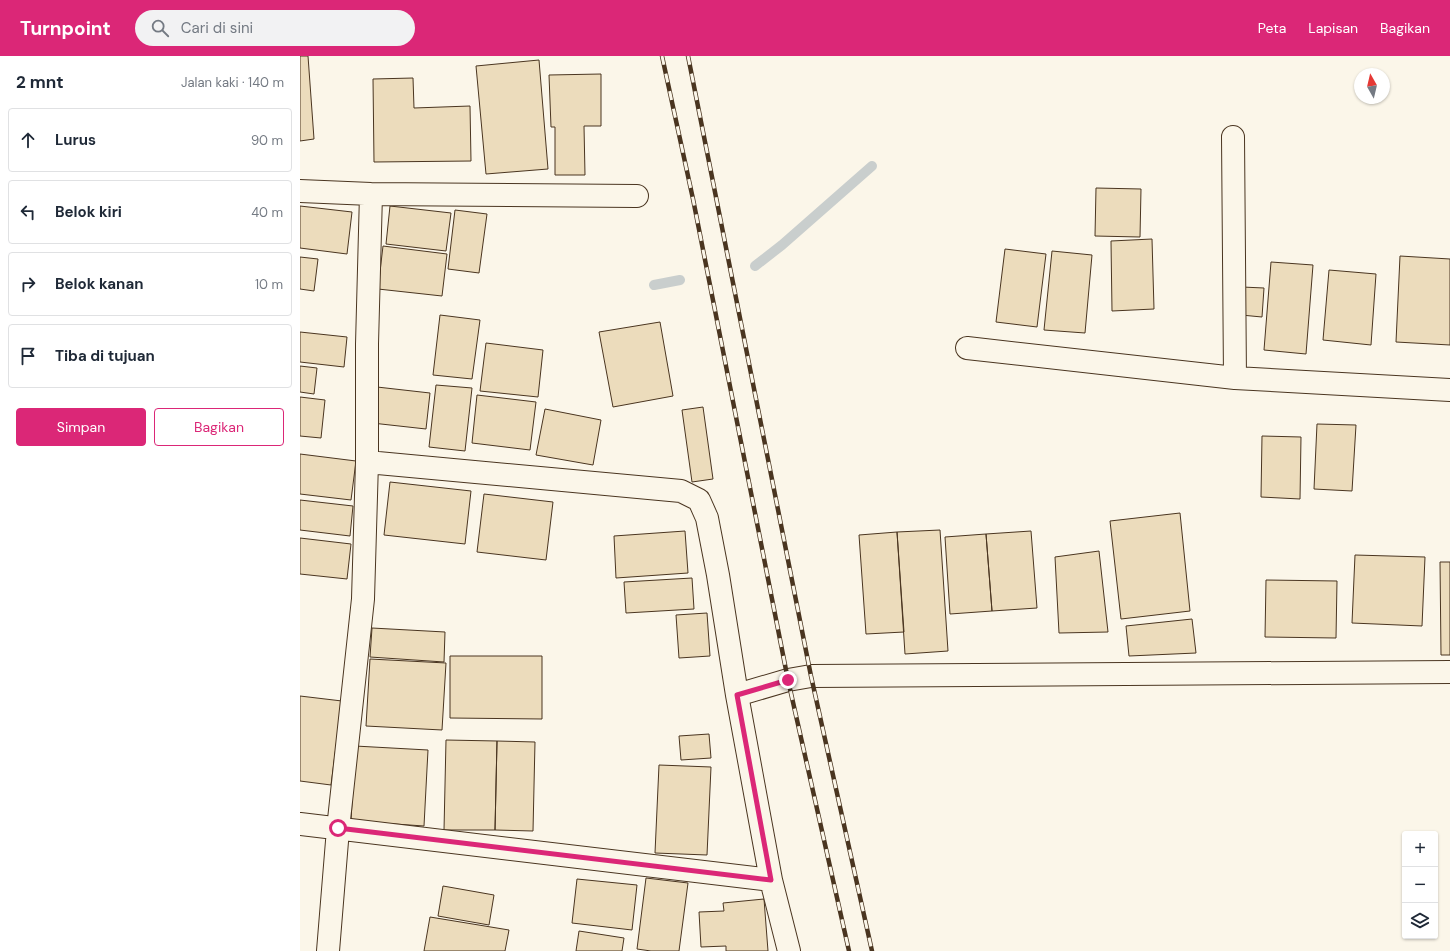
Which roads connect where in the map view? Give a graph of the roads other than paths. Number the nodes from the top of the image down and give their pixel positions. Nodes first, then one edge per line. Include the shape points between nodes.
1 (1233, 137) dead end
2 (300, 190) edge
3 (371, 194) junction
4 (637, 196) dead end
5 (967, 348) dead end
6 (1235, 378) junction
7 (1450, 390) edge
8 (367, 462) junction
9 (1450, 672) edge
10 (737, 695) junction
11 (300, 824) edge
12 (338, 828) junction
13 (771, 880) junction
14 (328, 951) edge
15 (789, 951) edge

1 - 6 street
2 - 3 street
3 - 4 street
3 - 8 street
5 - 6 street
6 - 7 street
8 - 10 street via 681,491 699,500 707,518
8 - 12 street via 363,599
9 - 10 street via 811,676
10 - 13 street
11 - 12 street
12 - 13 street
12 - 14 street
13 - 15 street

